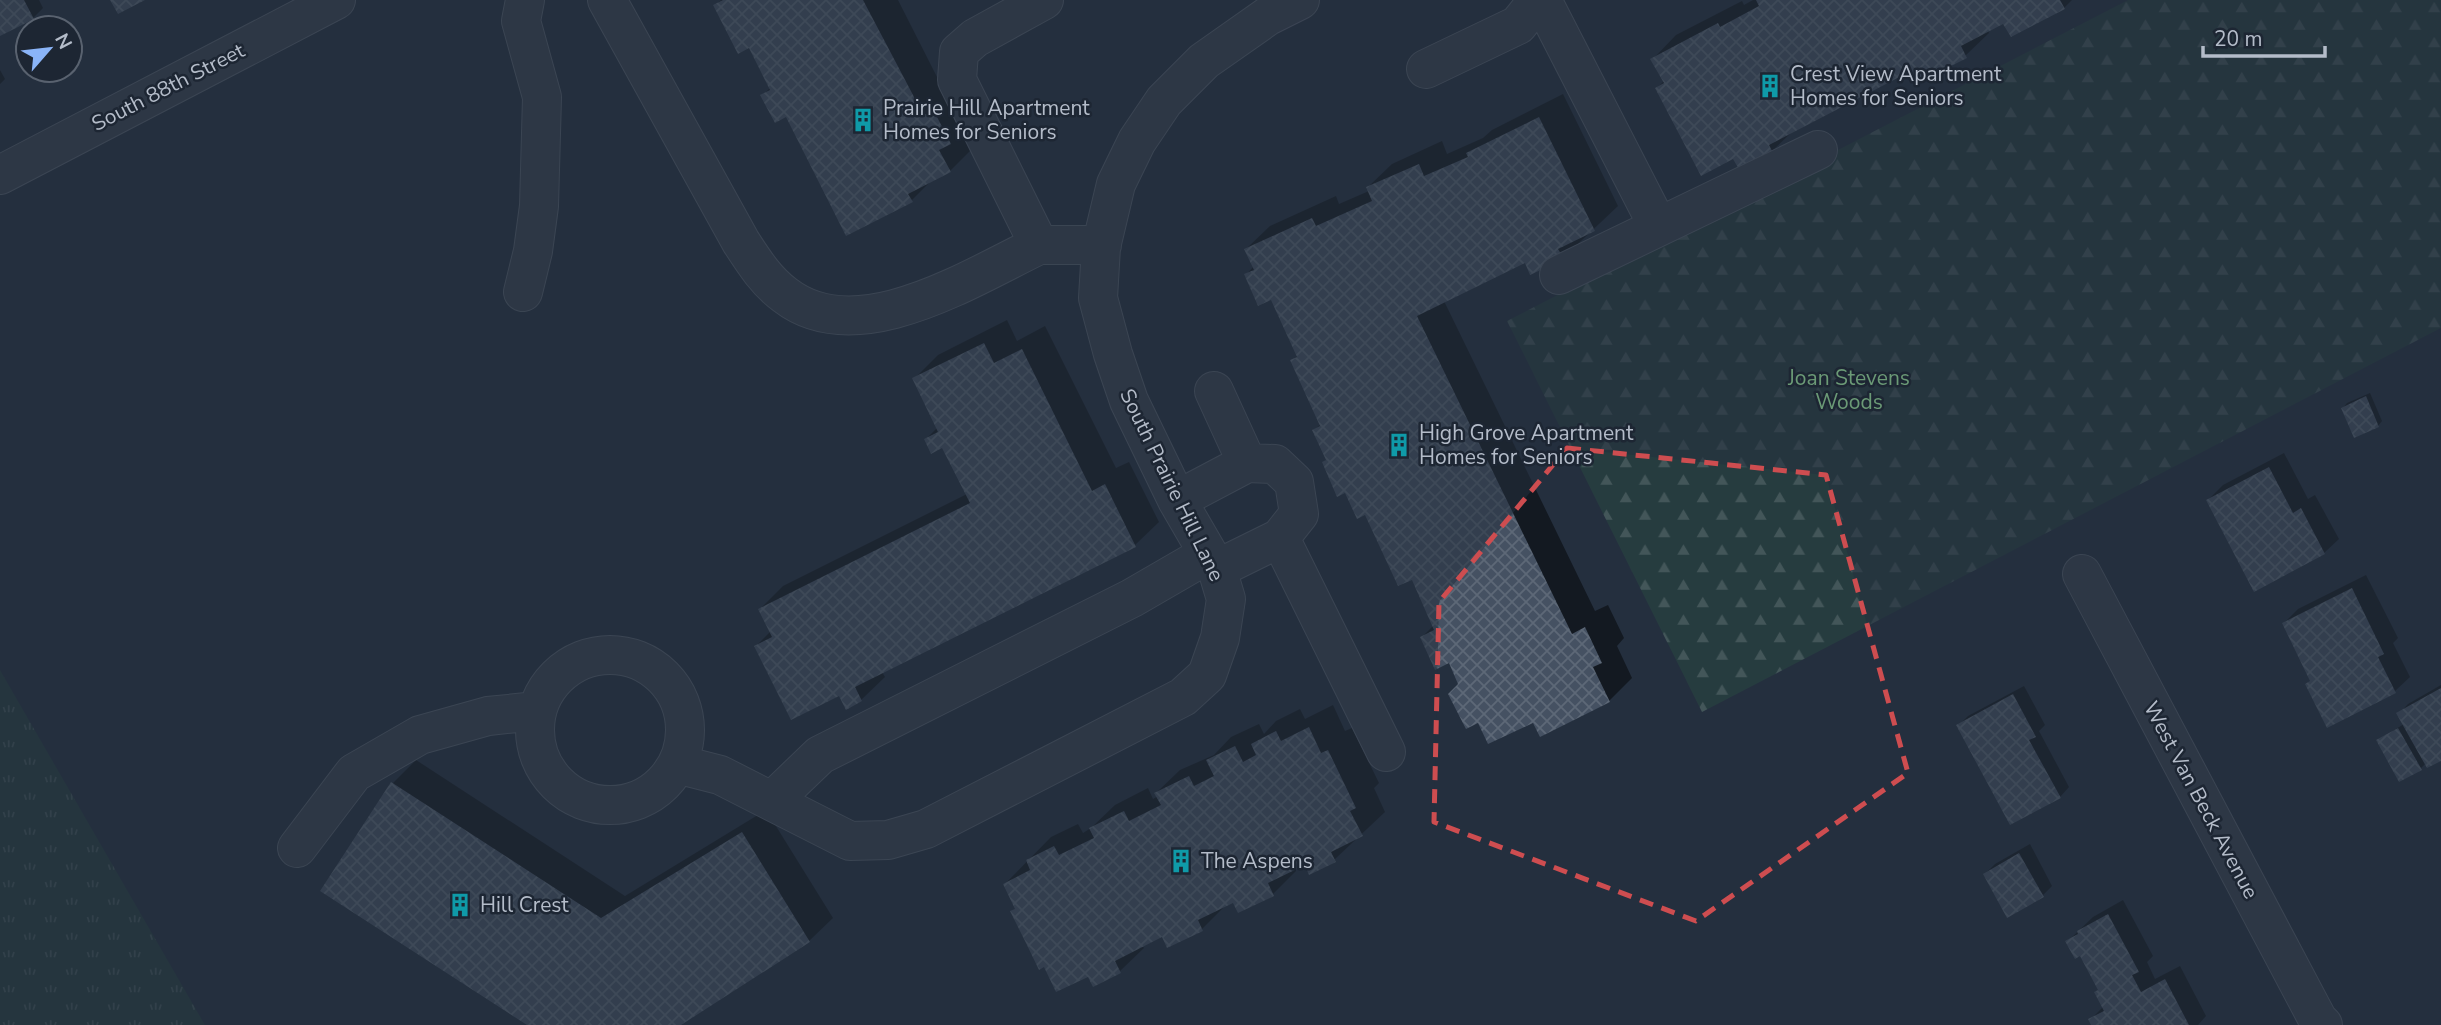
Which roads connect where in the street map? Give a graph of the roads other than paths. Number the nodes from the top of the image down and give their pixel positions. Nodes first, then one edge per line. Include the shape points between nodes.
1 (336, 0) edge
2 (525, 0) edge
3 (607, 0) edge
4 (1044, 0) edge
5 (1300, 0) edge
6 (1540, 0) edge
7 (1426, 69) dead end
8 (1818, 150) dead end
9 (0, 175) edge
10 (1658, 226) junction
11 (1039, 245) junction
12 (1102, 245) junction
13 (1559, 275) dead end
14 (523, 292) dead end
15 (1214, 391) dead end
16 (1247, 463) junction
17 (1177, 500) junction
18 (1280, 538) junction
19 (1212, 561) junction
20 (2082, 574) dead end
21 (537, 711) junction
22 (1386, 752) dead end
23 (677, 764) junction
24 (772, 801) junction
25 (297, 848) dead end
26 (2323, 1025) edge

1 - 9 street, South 88th Street
2 - 14 street via 521,20 542,97 539,206
3 - 11 street via 741,242 764,276 810,310 839,316 878,314 914,304
4 - 11 street via 975,38 959,52 957,80
5 - 12 street, South Prairie Hill Lane via 1268,16 1205,61 1164,101 1116,184
6 - 7 street via 1518,25
6 - 10 street
8 - 10 street
10 - 13 street
11 - 12 street
12 - 17 street, South Prairie Hill Lane via 1098,298 1113,354 1129,401
15 - 16 street
16 - 17 street
16 - 18 street via 1275,464 1294,482 1299,514
17 - 19 street, South Prairie Hill Lane
18 - 19 street
18 - 22 street
19 - 24 street via 820,755
19 - 24 street, South Prairie Hill Lane via 1226,599 1220,638 1207,675 1183,696 926,829 888,840 850,841
20 - 26 street, West Van Beck Avenue
21 - 23 street via 541,759 554,779 573,795 596,804 620,804 643,797 663,783
21 - 23 street via 562,671 581,660 626,656 648,664 678,697 685,719
21 - 25 street via 488,716 420,734 354,773
23 - 24 street, South Prairie Hill Lane via 720,775

